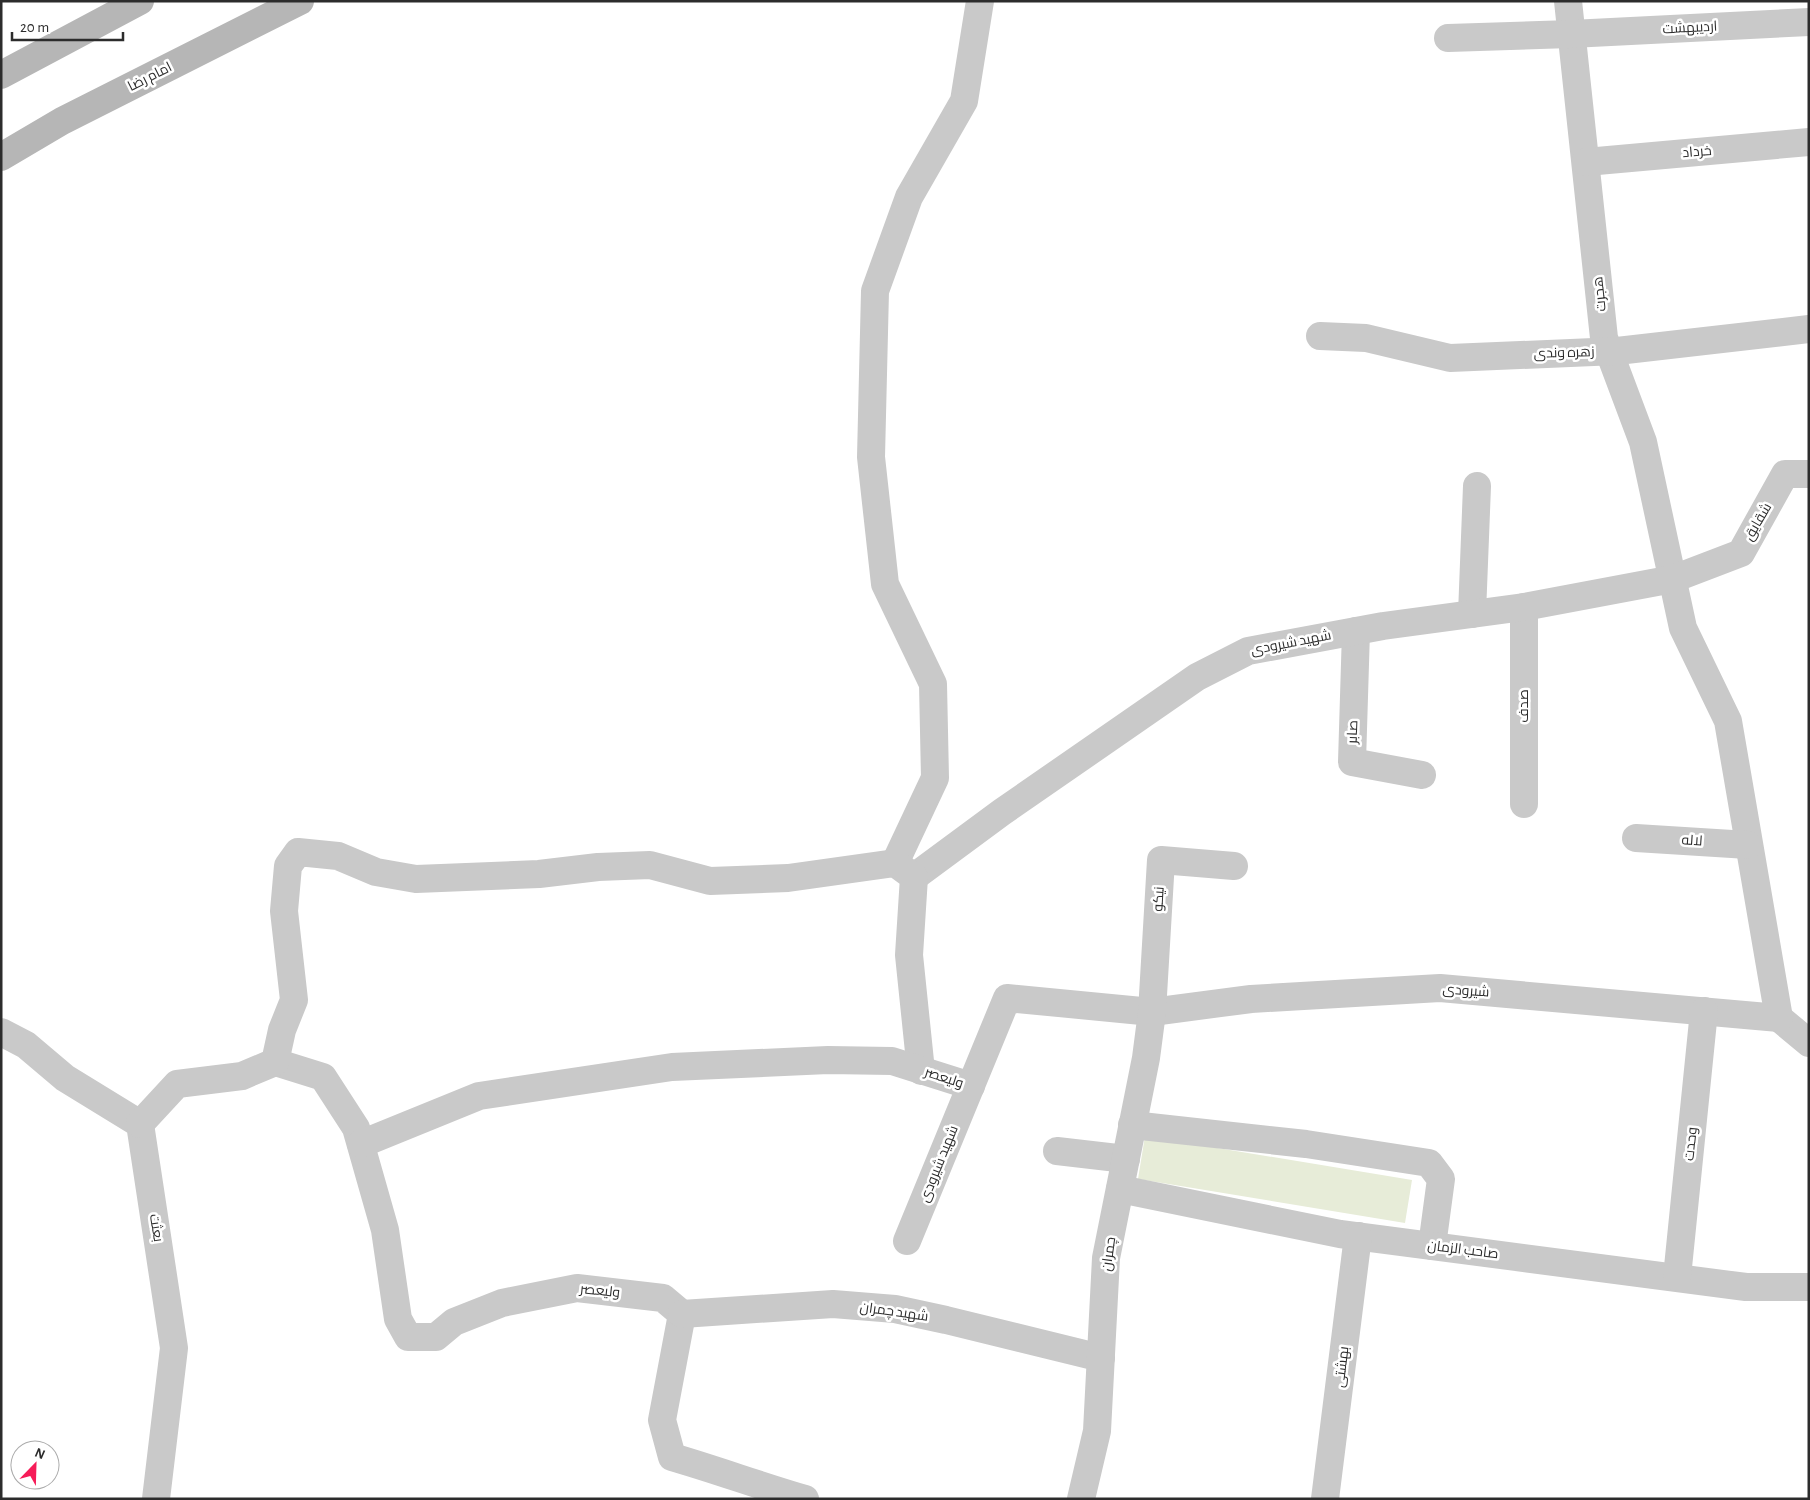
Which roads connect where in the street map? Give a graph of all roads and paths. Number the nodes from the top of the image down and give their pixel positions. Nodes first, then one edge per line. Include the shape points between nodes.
1 (140, 1) edge
2 (300, 1) edge
3 (980, 1) edge
4 (1568, 1) edge
5 (1809, 22) edge
6 (1571, 34) junction
7 (1448, 38) dead end
8 (1, 75) edge
9 (1809, 142) edge
10 (1, 156) edge
11 (1586, 162) junction
12 (1809, 329) edge
13 (1320, 336) dead end
14 (1609, 352) junction
15 (1809, 474) edge
16 (1477, 486) dead end
17 (1673, 579) junction
18 (1524, 607) junction
19 (1472, 614) junction
20 (1356, 631) junction
21 (1422, 775) dead end
22 (1524, 804) dead end
23 (1636, 838) dead end
24 (1748, 845) junction
25 (1234, 866) dead end
26 (905, 870) junction
27 (1704, 1011) junction
28 (1152, 1012) junction
29 (1779, 1018) junction
30 (1, 1032) edge
31 (1809, 1043) edge
32 (276, 1062) junction
33 (921, 1071) junction
34 (970, 1086) junction
35 (140, 1124) junction
36 (1132, 1125) junction
37 (361, 1144) junction
38 (1057, 1151) dead end
39 (1126, 1159) junction
40 (1120, 1189) junction
41 (1358, 1236) junction
42 (907, 1241) dead end
43 (1432, 1246) junction
44 (1677, 1277) junction
45 (1809, 1287) edge
46 (682, 1314) junction
47 (1101, 1358) junction
48 (156, 1499) edge
49 (805, 1499) edge
50 (1081, 1499) edge
51 (1325, 1499) edge

1 - 8 main road
2 - 10 main road, امام رضا via 62,121
3 - 26 street via 964,101 909,197 875,292 871,457 885,584 932,684 935,778
4 - 6 street, هجرت
5 - 6 street, اردیبهشت
6 - 7 street, اردیبهشت
6 - 11 street, هجرت
9 - 11 street, خرداد
11 - 14 street, هجرت via 1604,338
12 - 14 street, زهره وندی
13 - 14 street, زهره وندی via 1366,338 1450,358
14 - 17 street, هجرت via 1643,442
15 - 17 street, شقایق via 1785,474 1741,553
16 - 19 street
17 - 18 street, شهید شیرودی
17 - 24 street, هجرت via 1683,628 1728,721
18 - 19 street, شهید شیرودی
18 - 22 street, صدف
19 - 20 street, شهید شیرودی
20 - 21 street, صابر via 1352,762
20 - 26 street, شهید شیرودی via 1248,651 1197,677 1002,812
23 - 24 street, لاله
24 - 29 street, هجرت
25 - 28 street, نیکو via 1161,860
26 - 32 street via 710,881 650,864 539,874 416,879 376,872 338,856 298,852 288,866 284,911 294,1000 282,1030
26 - 33 street via 909,955
27 - 28 street, شیرودی via 1440,988 1251,999
27 - 29 street, شیرودی
27 - 44 street, وحدت
28 - 34 street, شیرودی via 1007,998
28 - 36 street, چمران
29 - 31 street
30 - 35 street via 26,1045 65,1078
32 - 35 street via 242,1076 177,1084
32 - 37 street, ولیعصر via 323,1077 356,1128
33 - 34 street, ولیعصر
33 - 37 street, ولیعصر via 892,1061 828,1060 672,1067 479,1096
34 - 42 street, شهید شیرودی
35 - 48 street, بعثت via 174,1348
36 - 39 street, چمران
36 - 43 street via 1306,1144 1429,1163 1441,1179
37 - 46 street, ولیعصر via 385,1230 398,1319 408,1337 436,1337 454,1322 502,1303 577,1288 663,1298
38 - 39 street
39 - 40 street, چمران
40 - 41 street, صاحب الزمان
40 - 47 street, چمران via 1106,1258
41 - 43 street, صاحب الزمان
41 - 51 street, بهشتی
43 - 44 street, صاحب الزمان
44 - 45 street, صاحب الزمان via 1746,1287
46 - 47 street, شهید چمران via 833,1304 895,1309
46 - 49 street via 662,1420 672,1457
47 - 50 street, چمران via 1097,1431

